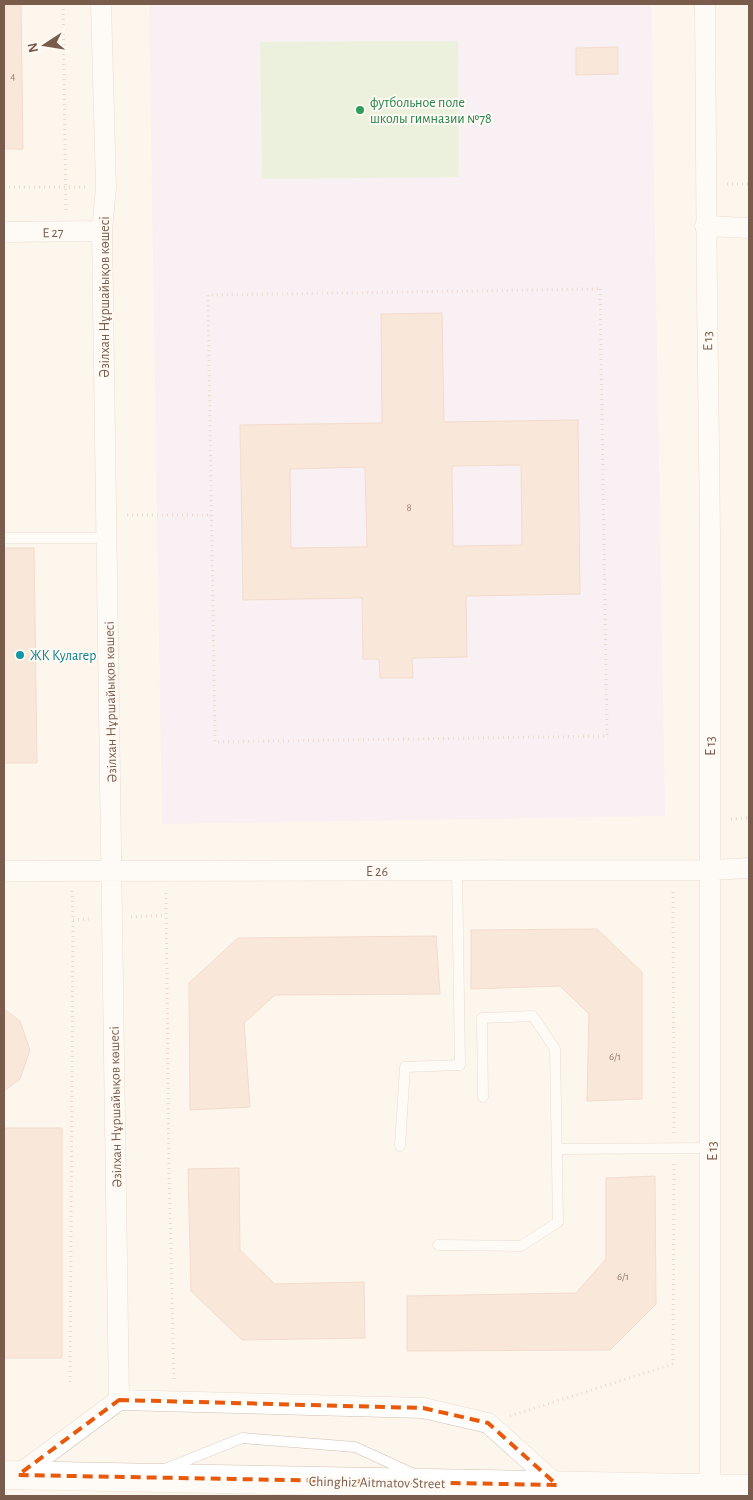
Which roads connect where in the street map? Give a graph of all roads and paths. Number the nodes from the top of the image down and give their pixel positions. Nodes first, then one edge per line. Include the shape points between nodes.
1 (63, 4) edge
2 (102, 4) edge
3 (705, 4) edge
4 (4, 187) edge
5 (66, 187) junction
6 (106, 187) junction
7 (705, 226) junction
8 (749, 228) edge
9 (102, 231) junction
10 (4, 232) edge
11 (67, 232) junction
12 (107, 514) junction
13 (211, 515) junction
14 (4, 538) edge
15 (108, 538) junction
16 (749, 868) edge
17 (457, 870) junction
18 (673, 870) junction
19 (711, 870) junction
20 (4, 871) edge
21 (70, 871) junction
22 (112, 871) junction
23 (166, 871) junction
24 (483, 1098) dead end
25 (400, 1146) dead end
26 (712, 1148) junction
27 (557, 1149) junction
28 (674, 1149) junction
29 (438, 1245) dead end
30 (70, 1382) dead end
31 (119, 1400) junction
32 (174, 1402) junction
33 (488, 1423) junction
34 (11, 1475) edge
35 (143, 1478) junction
36 (433, 1483) junction
37 (557, 1486) junction
38 (710, 1488) junction
39 (749, 1489) edge

1 - 5 path
2 - 6 street, Әзілхан Нұршайықов көшесі
3 - 7 street, E 13
4 - 5 path
5 - 6 path
5 - 11 path
6 - 9 street, Әзілхан Нұршайықов көшесі
7 - 8 street
7 - 19 street, E 13
9 - 11 street, E 27
9 - 12 street, Әзілхан Нұршайықов көшесі
10 - 11 street, E 27
12 - 13 path
12 - 15 street, Әзілхан Нұршайықов көшесі
13 - 13 path via 208,295 600,289 607,736 215,742
14 - 15 lane
15 - 22 street, Әзілхан Нұршайықов көшесі
16 - 19 street, E 26
17 - 18 street, E 26
17 - 23 street, E 26
17 - 25 lane via 460,1065 405,1067
18 - 19 street, E 26
18 - 28 path
19 - 26 street, E 13
20 - 21 street, E 26
21 - 22 street, E 26
21 - 30 path via 73,920
22 - 23 street, E 26
22 - 31 street, Әзілхан Нұршайықов көшесі
23 - 32 path
24 - 27 lane via 482,1018 533,1016 555,1049
26 - 28 lane
26 - 38 street, E 13
27 - 28 lane
27 - 29 lane via 558,1222 521,1246
28 - 33 path via 674,1364
31 - 32 street
31 - 34 street
32 - 33 street via 423,1408
33 - 37 street
34 - 35 street, Chinghiz Aitmatov Street
35 - 36 street, Chinghiz Aitmatov Street
35 - 36 lane via 242,1438 355,1447
36 - 37 street, Chinghiz Aitmatov Street
37 - 38 street, Chinghiz Aitmatov Street
38 - 39 street, Chinghiz Aitmatov Street

